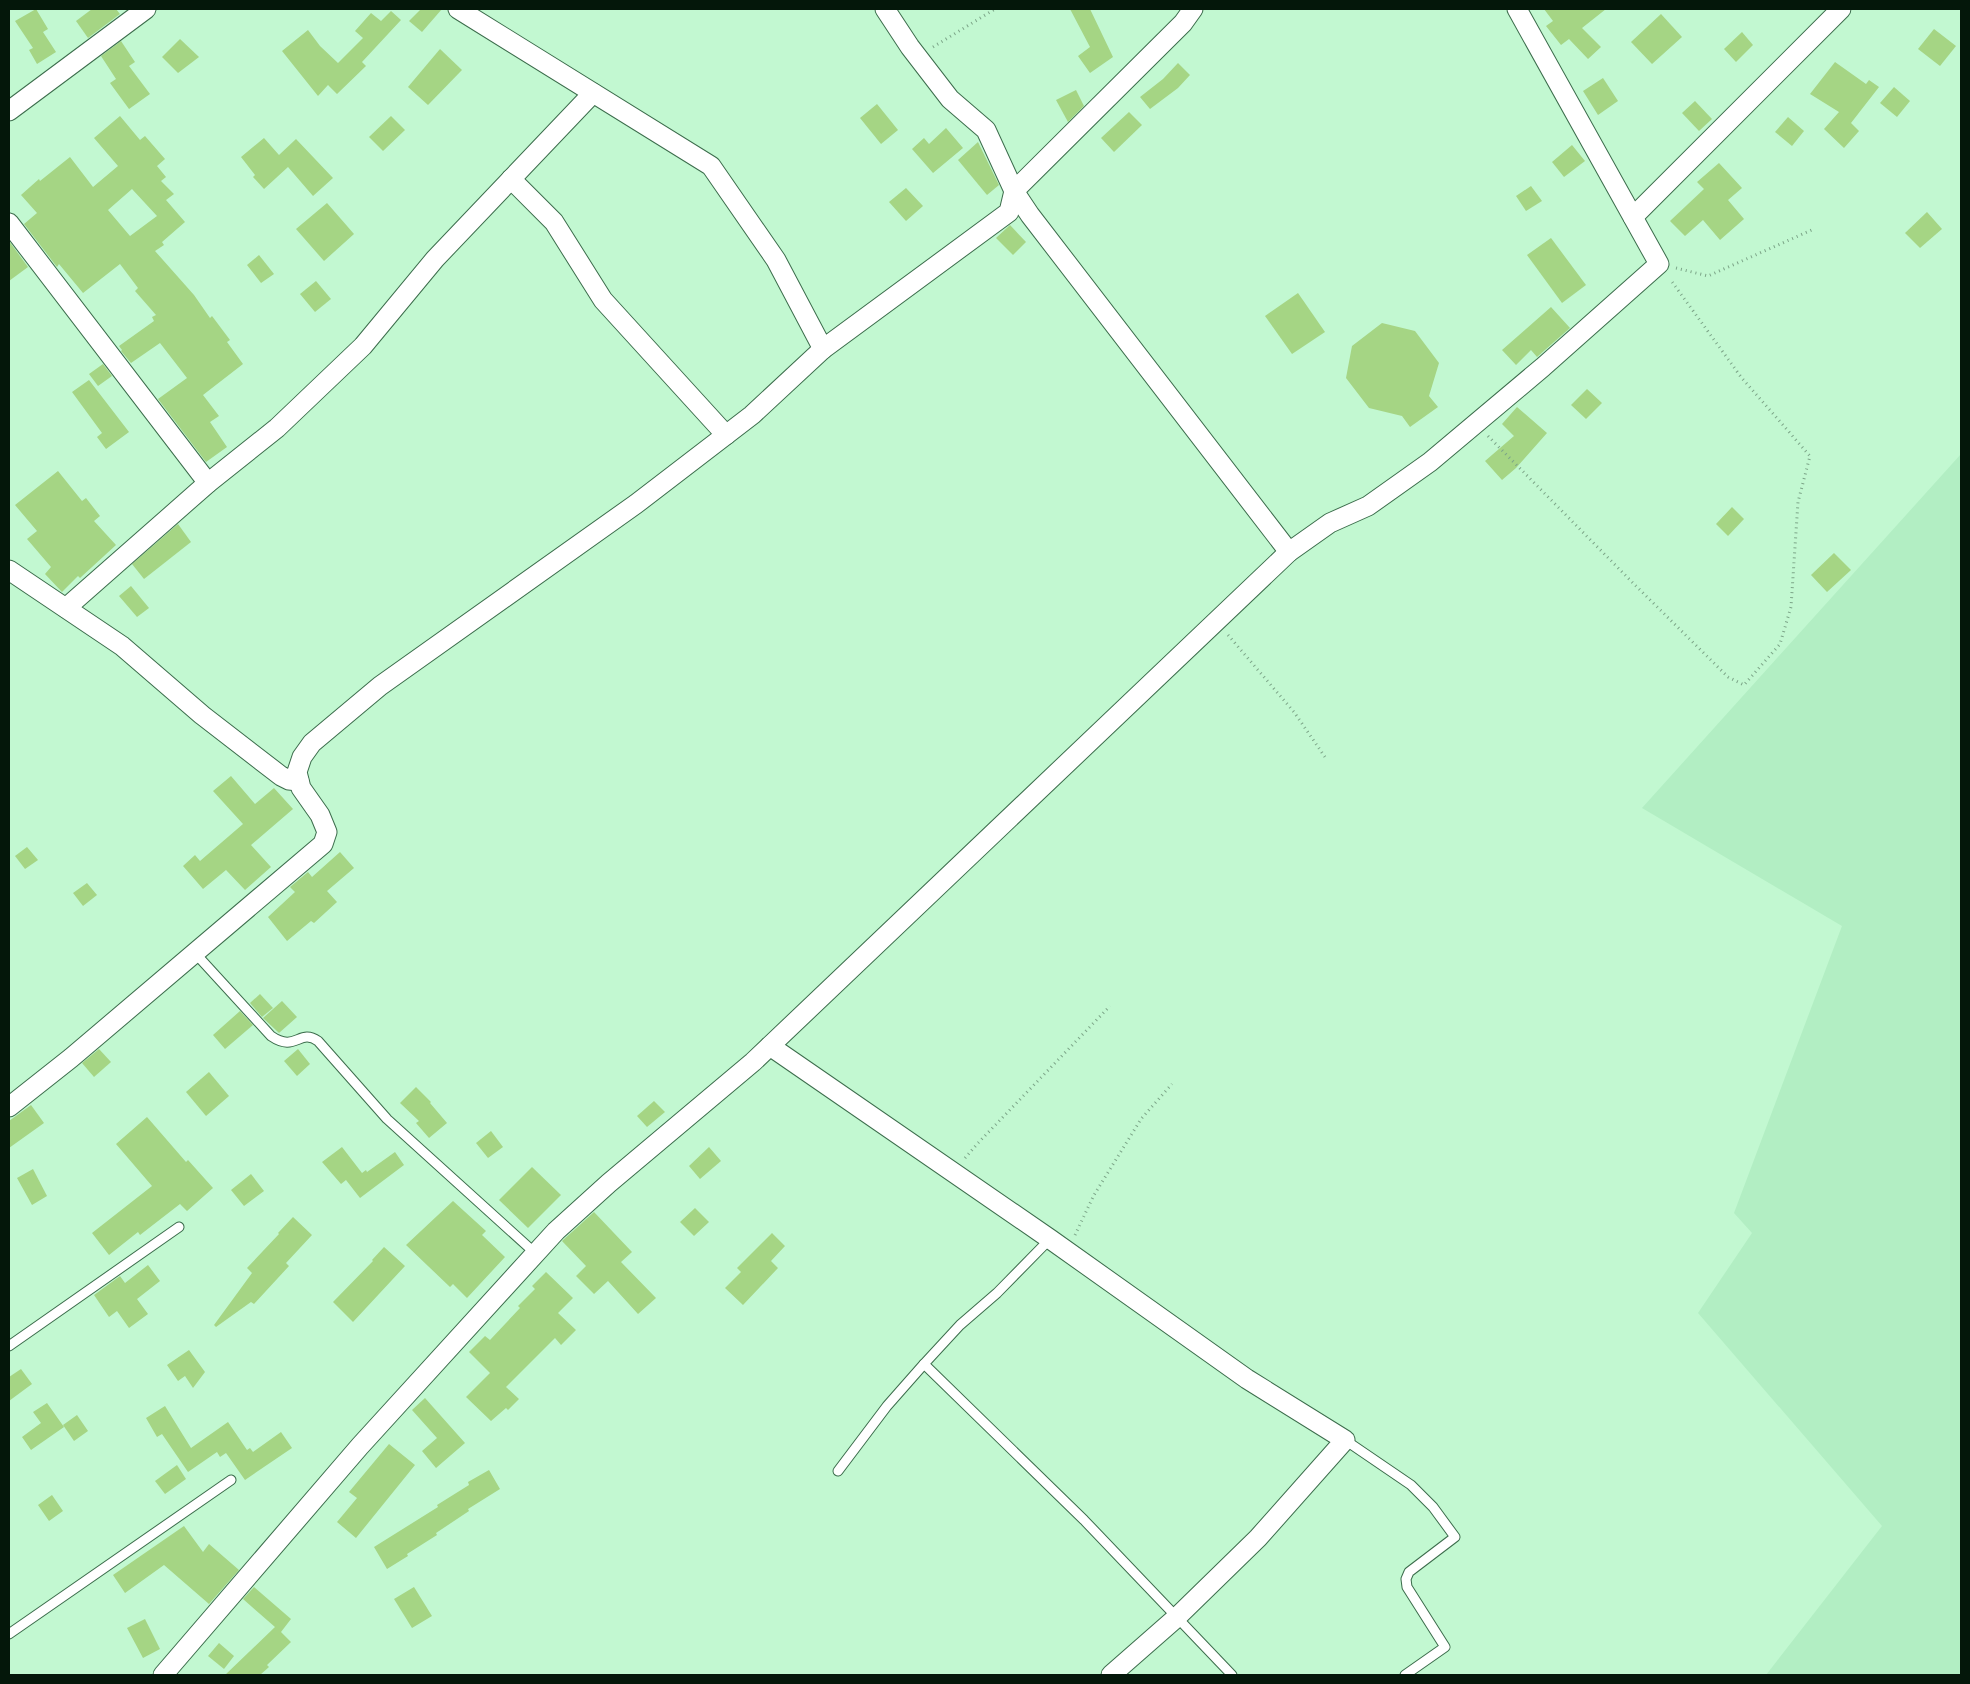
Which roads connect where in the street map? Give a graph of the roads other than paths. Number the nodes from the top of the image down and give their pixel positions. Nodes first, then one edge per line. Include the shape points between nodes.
1 (146, 9) edge
2 (458, 9) edge
3 (885, 9) edge
4 (1193, 9) edge
5 (1517, 9) edge
6 (1841, 9) edge
7 (593, 93) junction
8 (9, 111) edge
9 (511, 179) junction
10 (1014, 191) junction
11 (1634, 216) junction
12 (9, 223) edge
13 (823, 349) junction
14 (726, 434) junction
15 (208, 483) junction
16 (1289, 552) junction
17 (9, 570) edge
18 (66, 608) junction
19 (299, 781) junction
20 (195, 953) junction
21 (770, 1046) junction
22 (9, 1107) edge
23 (179, 1226) dead end
24 (1050, 1239) junction
25 (535, 1253) junction
26 (9, 1346) edge
27 (924, 1364) junction
28 (1345, 1440) junction
29 (838, 1471) dead end
30 (231, 1480) dead end
31 (1176, 1618) junction
32 (9, 1634) edge
33 (164, 1675) edge
34 (1111, 1675) edge
35 (1232, 1675) edge
36 (1405, 1675) edge

1 - 8 street
2 - 7 street
3 - 10 street via 950,99 986,130
4 - 10 street via 1184,23
5 - 11 street
6 - 11 street
7 - 9 street
7 - 13 street via 711,166 776,260
9 - 14 street via 554,222 603,300
9 - 15 street via 435,259 363,346 277,428
10 - 13 street via 1009,212
10 - 16 street
11 - 16 street via 1659,264 1430,462 1368,506 1330,522
12 - 15 street
13 - 14 street via 752,415
14 - 19 street via 636,504 337,720 302,757 297,772
15 - 18 street
16 - 21 street
17 - 18 street
18 - 19 street via 122,646 202,715 281,776
19 - 20 street via 327,832 323,844
20 - 22 street
20 - 25 lane via 279,1042 288,1044 305,1036 312,1036 318,1041 387,1119
21 - 24 street
21 - 25 street via 609,1183
23 - 26 lane
24 - 27 lane
24 - 28 street via 1247,1379
25 - 33 street via 360,1446
27 - 29 lane via 887,1406
27 - 31 lane via 1084,1520
28 - 31 street via 1258,1538
28 - 36 lane via 1411,1485 1433,1507 1455,1537 1409,1572 1406,1579 1407,1587 1445,1647
30 - 32 lane
31 - 34 street
31 - 35 lane

